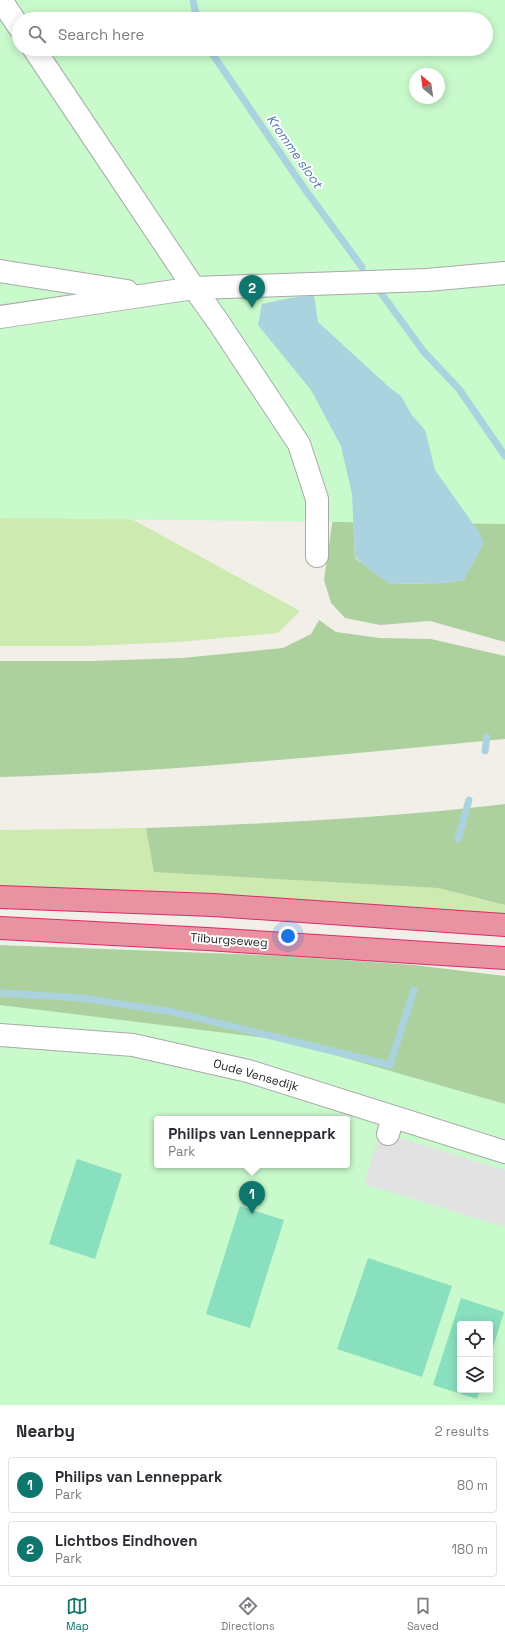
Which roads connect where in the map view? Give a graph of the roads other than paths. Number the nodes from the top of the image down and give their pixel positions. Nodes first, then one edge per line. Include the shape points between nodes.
1 (1, 0) edge
2 (12, 16) edge
3 (39, 56) edge
4 (0, 271) edge
5 (505, 273) edge
6 (194, 288) junction
7 (150, 294) junction
8 (0, 317) edge
9 (317, 556) dead end
10 (1, 897) edge
11 (505, 925) edge
12 (0, 928) edge
13 (505, 958) edge
14 (0, 1035) edge
15 (505, 1152) edge

1 - 2 street
3 - 6 street
4 - 7 street
5 - 6 street via 428,280
6 - 7 street
6 - 9 street via 220,322 299,444 317,499
7 - 8 street
10 - 11 highway via 213,905
12 - 13 highway, Tilburgseweg
14 - 15 street, Oude Vensedijk via 133,1045 248,1071 390,1125

